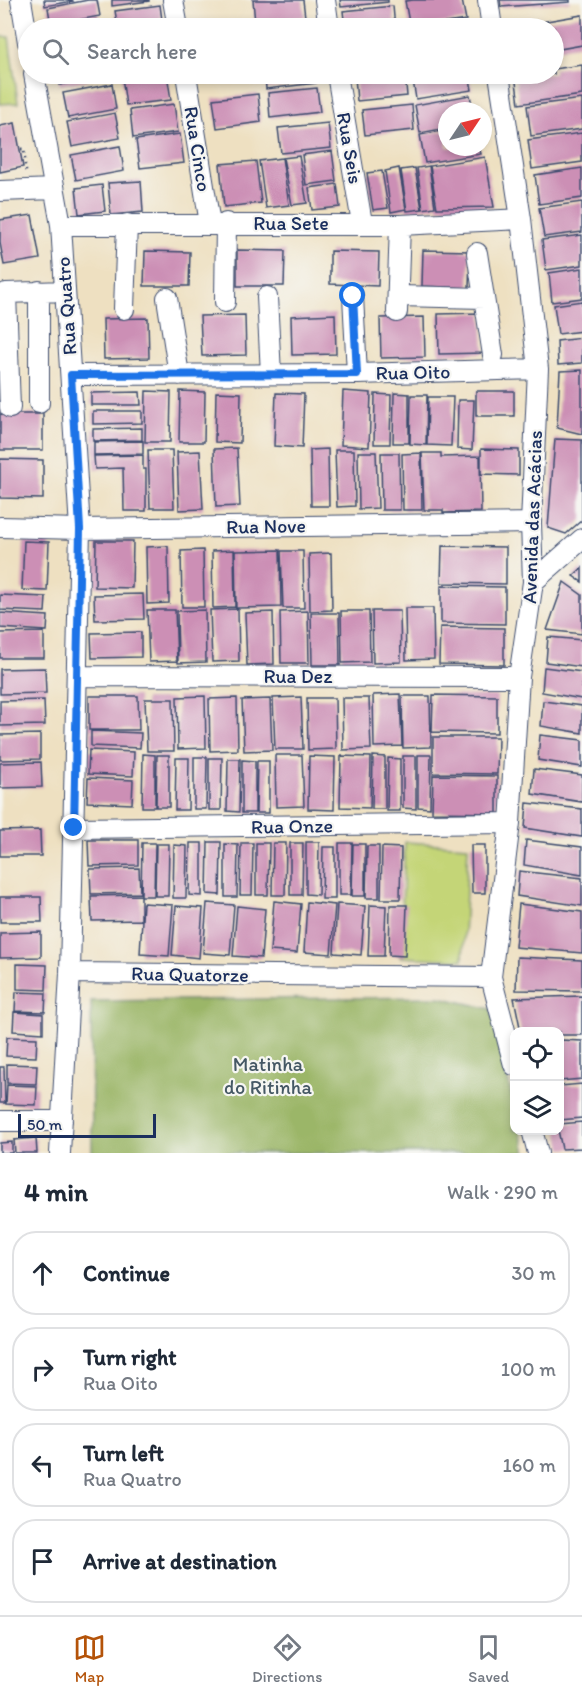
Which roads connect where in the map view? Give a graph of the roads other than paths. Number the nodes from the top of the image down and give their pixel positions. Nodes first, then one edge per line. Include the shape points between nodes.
1 (21, 0) edge
2 (173, 0) edge
3 (325, 0) edge
4 (488, 0) edge
5 (24, 18) edge
6 (176, 18) edge
7 (328, 18) edge
8 (491, 18) edge
9 (36, 84) edge
10 (188, 84) edge
11 (339, 84) edge
12 (501, 84) edge
13 (54, 189) junction
14 (0, 190) edge
15 (521, 219) junction
16 (127, 224) junction
17 (218, 224) junction
18 (362, 224) junction
19 (61, 225) junction
20 (400, 225) junction
21 (477, 253) dead end
22 (39, 291) junction
23 (65, 291) junction
24 (3, 293) edge
25 (353, 296) dead end
26 (267, 297) dead end
27 (167, 298) dead end
28 (484, 298) junction
29 (225, 303) dead end
30 (124, 309) dead end
31 (493, 355) dead end
32 (538, 369) junction
33 (271, 374) junction
34 (357, 374) junction
35 (71, 375) junction
36 (179, 375) junction
37 (39, 403) dead end
38 (10, 408) dead end
39 (531, 523) junction
40 (0, 527) edge
41 (80, 529) junction
42 (582, 539) edge
43 (533, 582) junction
44 (77, 676) junction
45 (519, 677) junction
46 (510, 823) junction
47 (74, 828) junction
48 (70, 973) junction
49 (490, 977) junction
50 (510, 1050) edge
51 (0, 1121) edge
52 (62, 1121) junction
53 (533, 1135) edge
54 (60, 1153) edge
55 (538, 1153) edge

1 - 5 street
2 - 6 street
3 - 7 street
4 - 8 street
9 - 13 street, Rua Quatro
10 - 17 street, Rua Cinco
11 - 18 street, Rua Seis
12 - 15 street, Avenida das Acácias
13 - 14 street
13 - 19 street, Rua Quatro
15 - 20 street, Rua Sete
15 - 32 street, Avenida das Acácias
16 - 17 street, Rua Sete
16 - 19 street, Rua Sete
16 - 30 street
17 - 18 street, Rua Sete
17 - 29 street, Rua Cinco
18 - 20 street, Rua Sete
19 - 23 street, Rua Quatro
20 - 28 street via 398,304
21 - 28 street
22 - 23 street
22 - 24 street
22 - 37 street
23 - 35 street, Rua Quatro
24 - 38 street
25 - 34 street
26 - 33 street
27 - 36 street
28 - 31 street
32 - 34 street, Rua Oito
32 - 39 street, Avenida das Acácias
33 - 34 street, Rua Oito
33 - 36 street, Rua Oito
35 - 36 street, Rua Oito
35 - 41 street, Rua Quatro
39 - 41 street, Rua Nove
39 - 43 street, Avenida das Acácias
40 - 41 street, Rua Nove
41 - 44 street, Rua Quatro
42 - 43 street
43 - 45 street, Avenida das Acácias
44 - 45 street, Rua Dez
44 - 47 street, Rua Quatro
45 - 46 street, Avenida das Acácias
46 - 47 street, Rua Onze
46 - 49 street, Avenida das Acácias
47 - 48 street, Rua Quatro
48 - 49 street, Rua Quatorze
48 - 52 street
49 - 50 street, Avenida das Acácias
51 - 52 street
52 - 54 street
53 - 55 street

